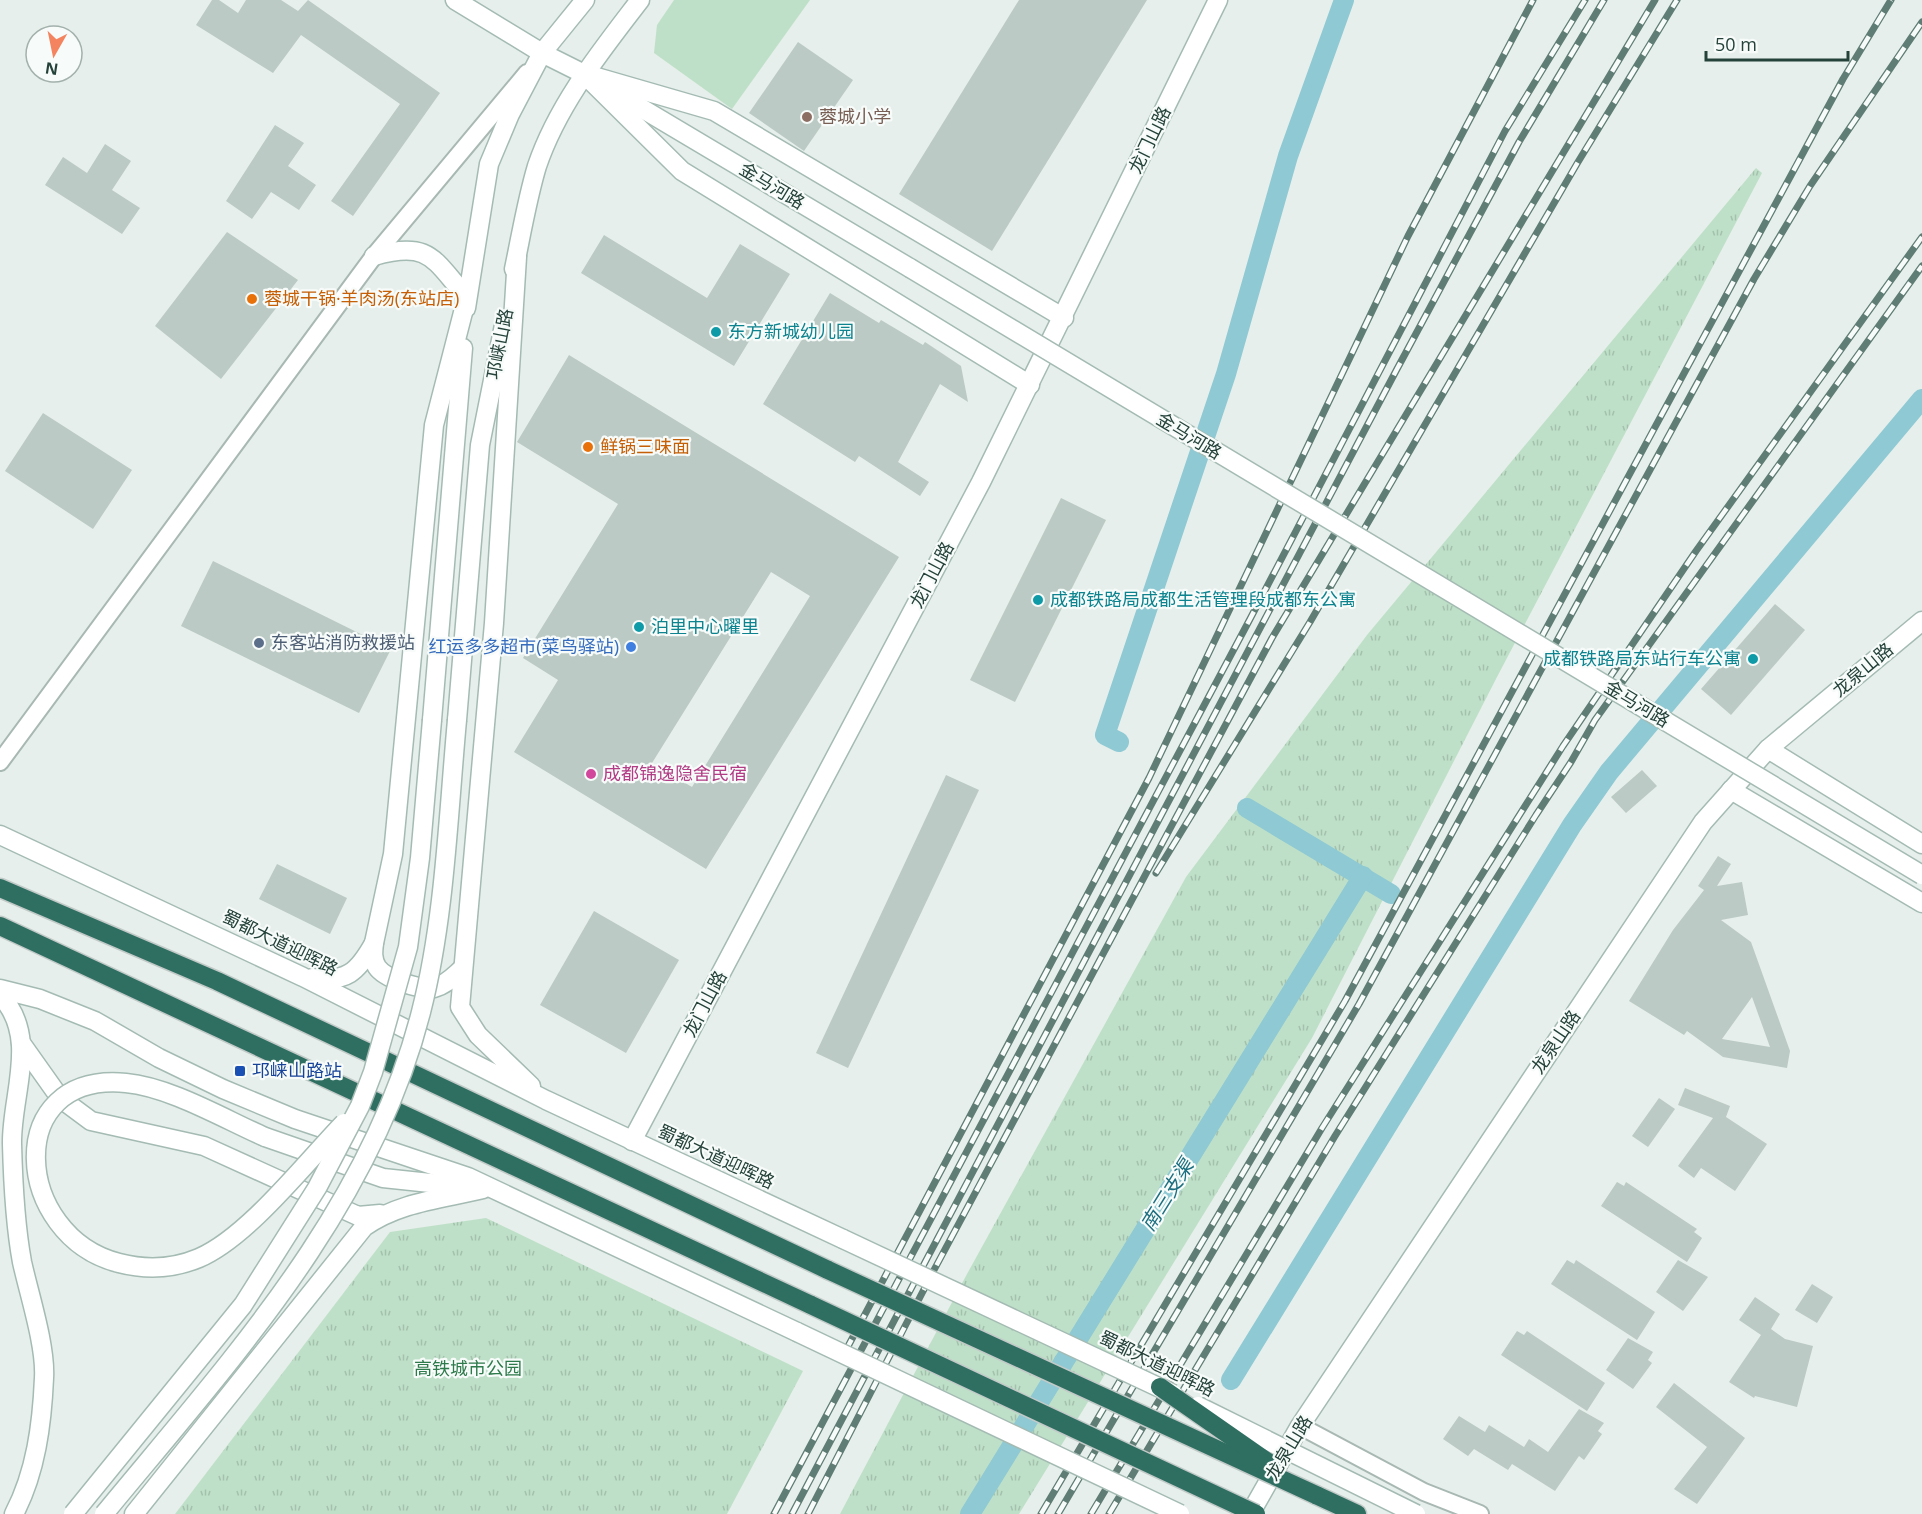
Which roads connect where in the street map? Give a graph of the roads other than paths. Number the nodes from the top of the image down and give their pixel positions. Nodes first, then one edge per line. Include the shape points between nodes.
1 (455, 0) edge
2 (585, 0) edge
3 (640, 0) edge
4 (1218, 0) edge
5 (542, 53) junction
6 (584, 74) junction
7 (374, 256) junction
8 (517, 257) junction
9 (467, 297) junction
10 (1064, 318) junction
11 (1030, 385) junction
12 (1922, 621) edge
13 (1768, 749) junction
14 (0, 762) edge
15 (1731, 790) junction
16 (0, 835) edge
17 (1922, 844) edge
18 (1922, 874) edge
19 (0, 888) edge
20 (1922, 903) edge
21 (0, 926) edge
22 (374, 943) junction
23 (462, 969) junction
24 (303, 976) junction
25 (0, 989) edge
26 (0, 995) edge
27 (20, 1041) junction
28 (546, 1100) junction
29 (360, 1106) junction
30 (632, 1142) junction
31 (483, 1189) junction
32 (382, 1214) junction
33 (582, 1229) junction
34 (1160, 1387) junction
35 (1300, 1426) junction
36 (1316, 1495) junction
37 (1179, 1513) edge
38 (14, 1514) edge
39 (73, 1514) edge
40 (104, 1514) edge
41 (134, 1514) edge
42 (1250, 1514) edge
43 (1256, 1514) edge
44 (1357, 1514) edge
45 (1416, 1514) edge
46 (1480, 1514) edge

1 - 5 street, 金马河路
2 - 5 street, 邛崃山路
3 - 6 street, 邛崃山路
4 - 10 street, 龙门山路
5 - 6 street, 金马河路
5 - 7 street
5 - 9 street, 邛崃山路 via 489,164
6 - 8 street, 邛崃山路 via 538,166
6 - 10 street via 714,111
6 - 11 street via 682,171
6 - 18 street, 金马河路, bridge
7 - 9 street via 400,249 431,256
7 - 14 street
8 - 23 street via 494,623
8 - 40 street, 邛崃山路, bridge via 480,445 433,958 421,1012 386,1118 341,1203 263,1322
9 - 22 street via 434,425 393,854
9 - 29 street, 邛崃山路, bridge via 420,858 408,946
10 - 11 street, 龙门山路
11 - 30 street, 龙门山路
12 - 13 street, 龙泉山路
13 - 15 street, 龙泉山路
13 - 17 street
15 - 20 street
15 - 35 street, 龙泉山路 via 1702,822
16 - 24 street, 蜀都大道迎晖路
19 - 36 highway, bridge via 217,981
21 - 43 highway, bridge
22 - 23 street via 373,957 378,969 420,988 447,982
22 - 24 street via 362,964 348,975 332,981
23 - 28 street via 460,1006 467,1021
24 - 28 street, 蜀都大道迎晖路
25 - 33 street via 40,999 95,1021 159,1058 295,1119 468,1177
26 - 27 street via 9,1005
27 - 32 street via 60,1098 91,1120 204,1146 358,1216
27 - 38 street via 22,1063 12,1141 15,1202 45,1376 36,1460
28 - 30 street, 蜀都大道迎晖路
29 - 31 street, bridge via 253,1219 225,1243 177,1265 132,1266 105,1260 84,1249 53,1218 37,1179 39,1134 63,1095 83,1085 128,1083 152,1089 265,1137 382,1178
29 - 39 street, 邛崃山路, bridge via 317,1188 243,1305
30 - 34 street, 蜀都大道迎晖路, bridge
31 - 32 street
31 - 33 street
32 - 41 street via 364,1227
33 - 37 street, bridge
34 - 36 highway, bridge
34 - 45 street, 蜀都大道迎晖路, bridge
35 - 42 street, 龙泉山路
35 - 46 street via 1424,1492
36 - 44 highway

